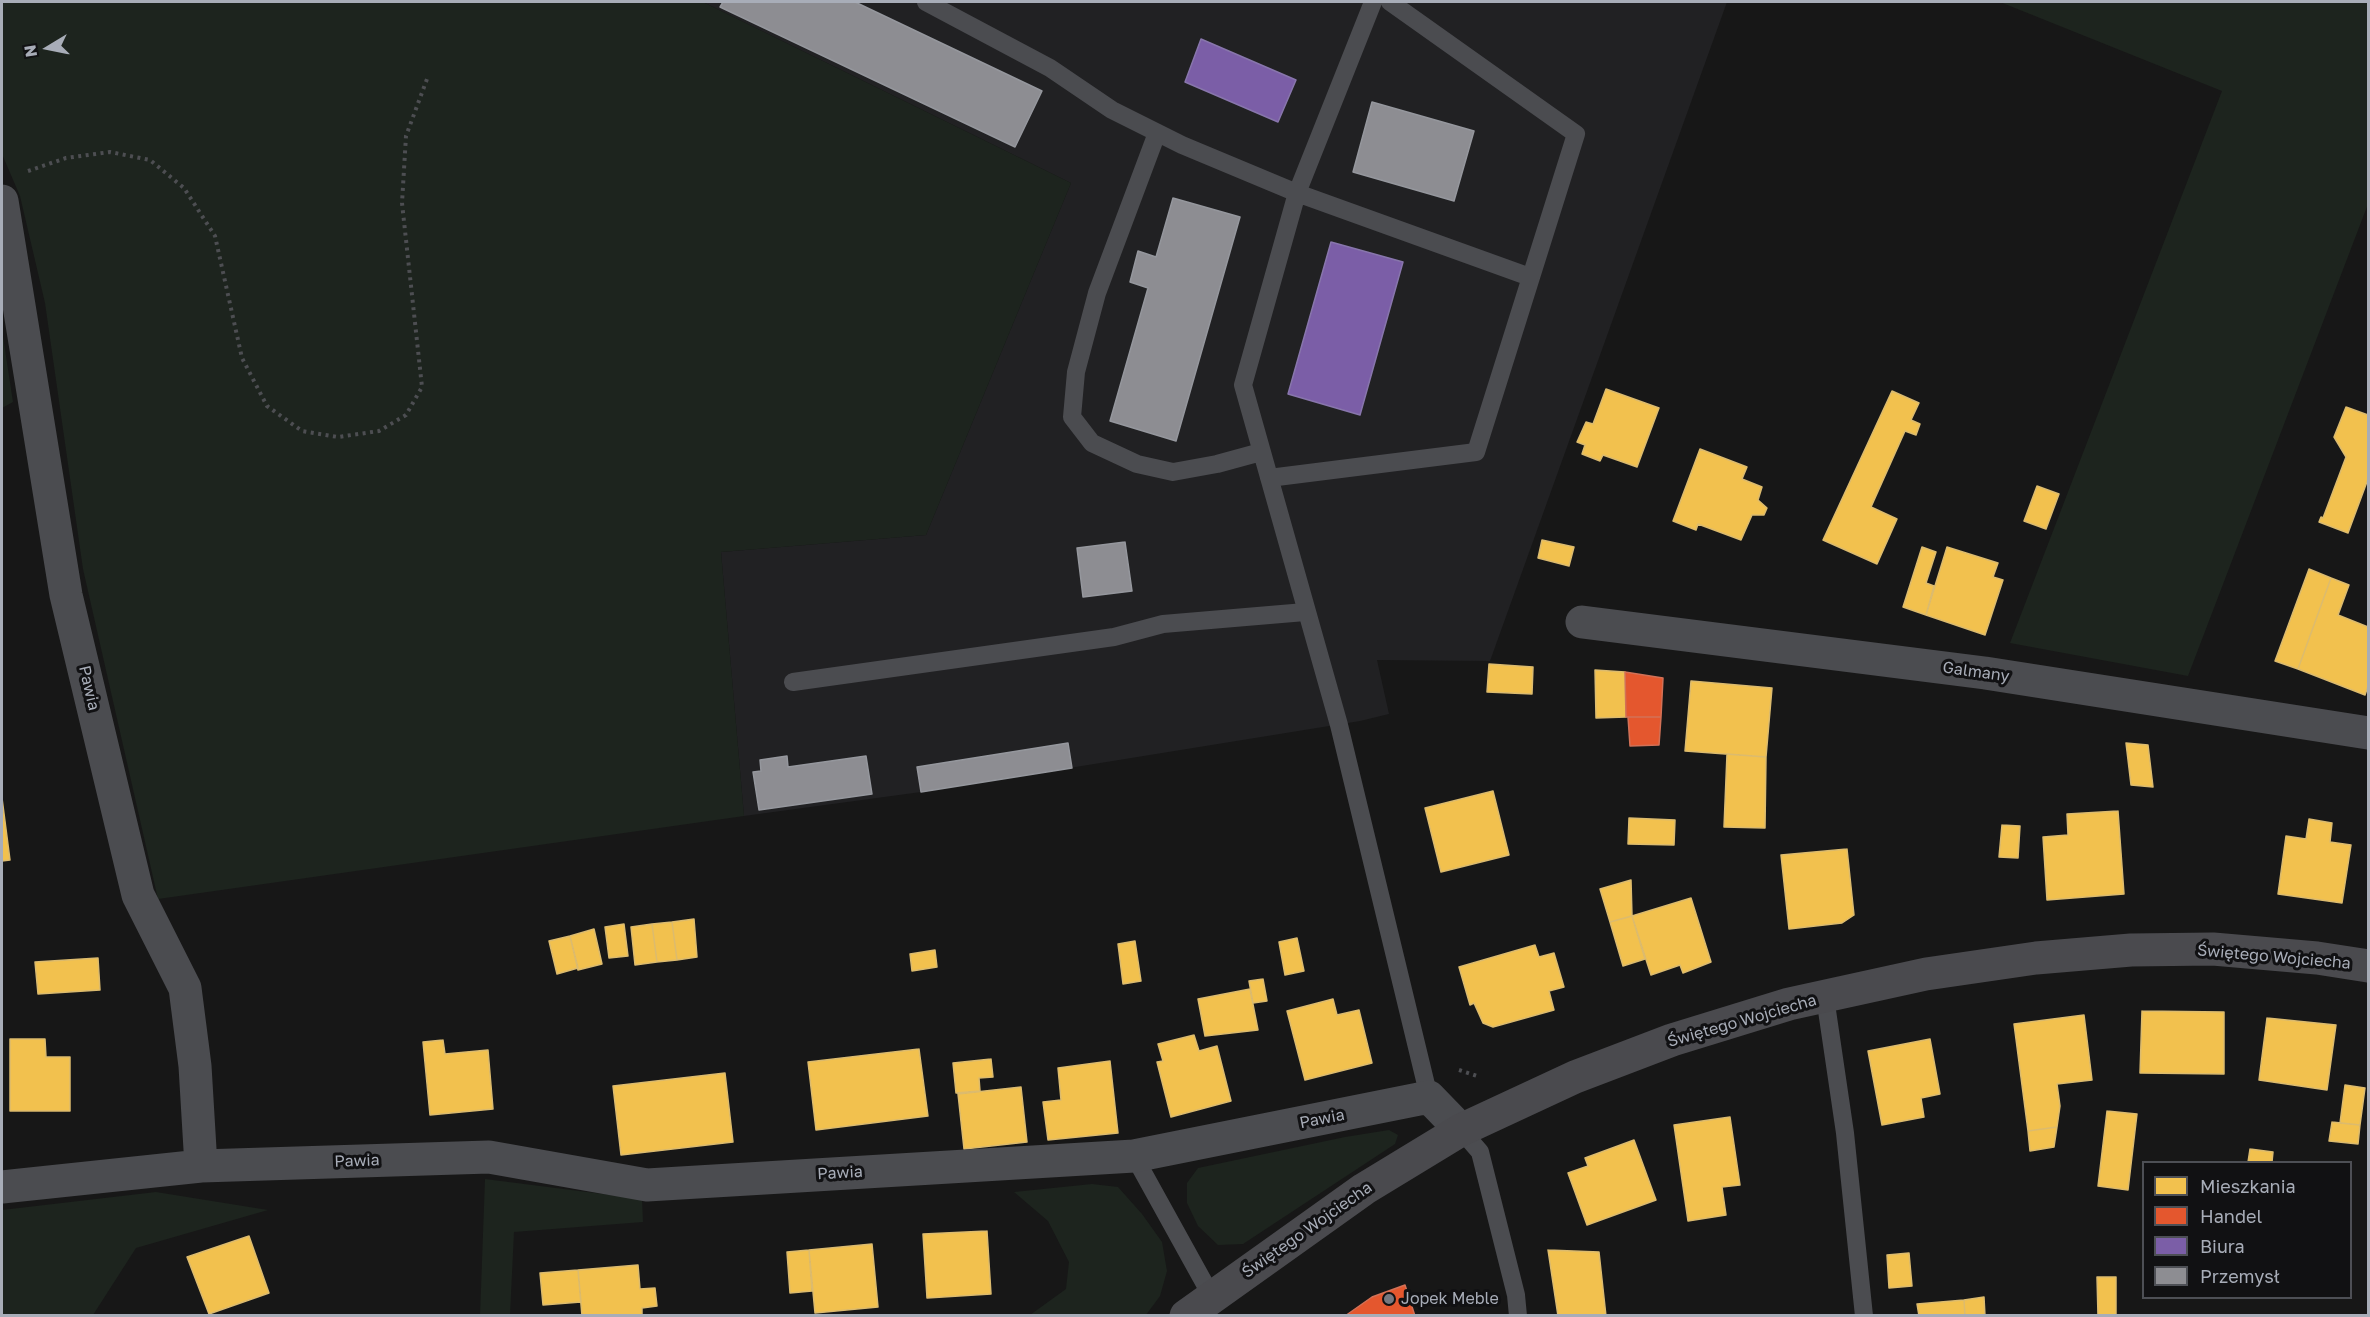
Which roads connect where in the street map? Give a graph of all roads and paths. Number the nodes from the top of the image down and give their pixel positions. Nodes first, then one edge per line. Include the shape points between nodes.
1 (926, 2) edge
2 (1373, 2) edge
3 (1390, 2) edge
4 (427, 79) dead end
5 (1157, 133) junction
6 (23, 173) dead end
7 (1297, 194) junction
8 (2, 201) edge
9 (1530, 276) junction
10 (1261, 452) junction
11 (1269, 478) junction
12 (1305, 612) junction
13 (1582, 622) dead end
14 (793, 682) dead end
15 (2368, 733) edge
16 (2368, 966) edge
17 (1825, 997) junction
18 (1456, 1069) dead end
19 (1486, 1077) dead end
20 (1429, 1097) junction
21 (1461, 1131) junction
22 (1134, 1156) junction
23 (201, 1166) junction
24 (2, 1187) edge
25 (1199, 1306) edge
26 (1518, 1316) edge
27 (1864, 1316) edge

1 - 5 lane via 1050,68 1113,111
2 - 7 lane
3 - 9 lane via 1576,134
4 - 6 path via 406,136 402,203 422,387 406,415 379,431 338,437 302,431 267,406 242,358 215,236 184,188 150,160 111,152 66,158
5 - 7 lane
5 - 10 lane via 1097,293 1076,372 1072,417 1092,443 1137,464 1173,472
7 - 9 lane
7 - 10 lane via 1243,385
8 - 23 street, Pawia via 66,595 138,895 184,988 195,1066
9 - 11 lane via 1476,452
10 - 11 lane
11 - 12 lane
12 - 14 lane via 1163,624 1114,637
12 - 20 lane via 1339,725
13 - 15 street, Galmany via 1985,673
16 - 17 street, Świętego Wojciecha via 2213,949 2131,950 2036,958 1926,974
17 - 21 street, Świętego Wojciecha via 1789,1004 1672,1040 1575,1077
17 - 27 lane via 1845,1132
18 - 19 path
20 - 21 street
20 - 22 street, Pawia
21 - 25 street, Świętego Wojciecha via 1364,1189
21 - 26 lane via 1480,1152 1516,1294
22 - 23 street, Pawia via 647,1185 489,1157
22 - 25 lane
23 - 24 street, Pawia

